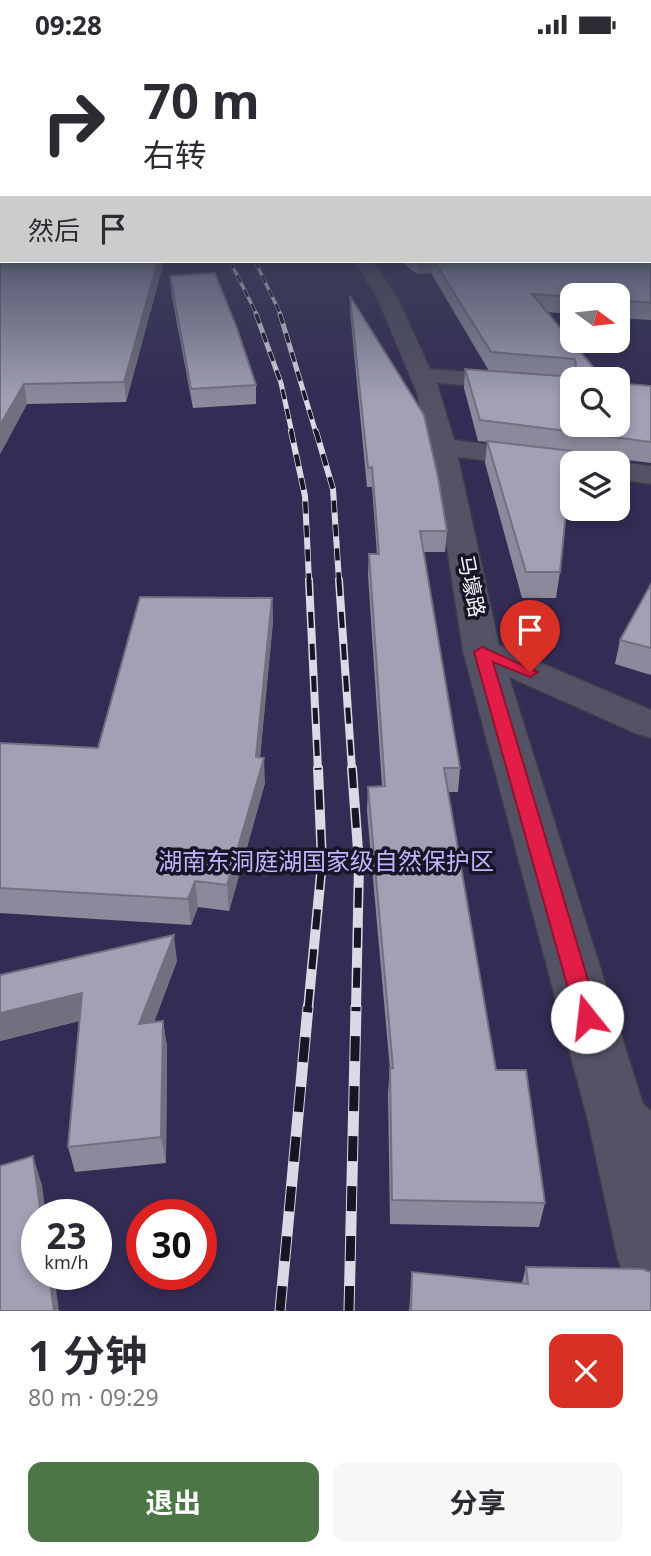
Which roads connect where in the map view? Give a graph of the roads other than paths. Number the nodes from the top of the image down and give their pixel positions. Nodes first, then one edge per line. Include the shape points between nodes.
1 (376, 281) edge
2 (421, 375) junction
3 (560, 386) edge
4 (442, 446) junction
5 (560, 462) edge
6 (630, 472) edge
7 (651, 475) edge
8 (482, 652) junction
9 (651, 725) edge
10 (634, 1135) edge
11 (651, 1260) edge

1 - 2 street, 马壕路
2 - 3 street
2 - 4 street, 马壕路
4 - 5 street
4 - 8 street, 马壕路
6 - 7 street
8 - 9 street
8 - 10 street, 马壕路
10 - 11 street, 马壕路

